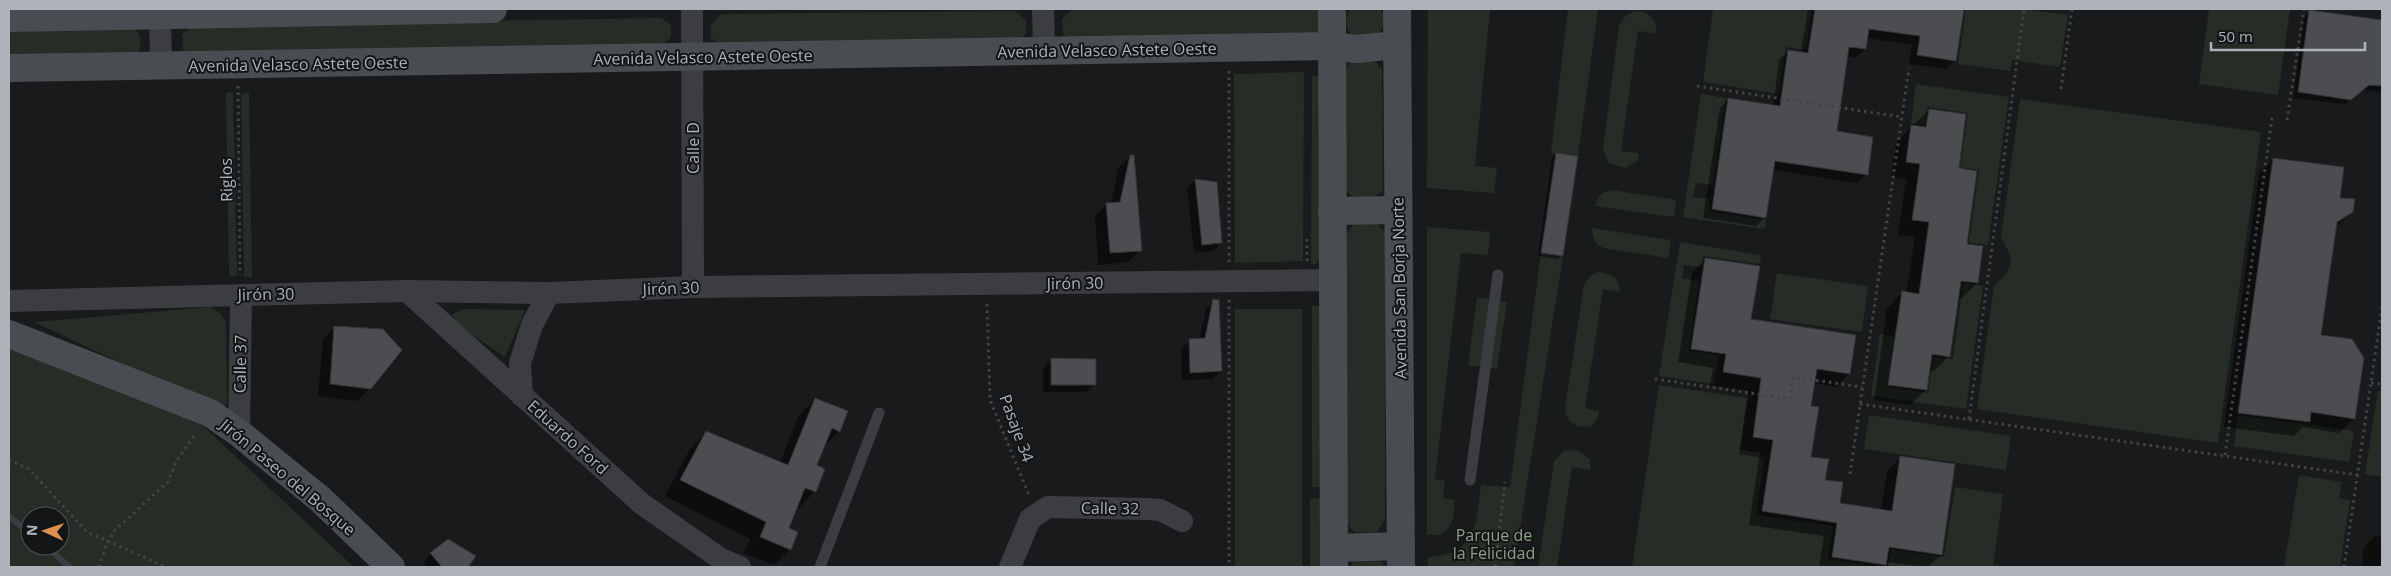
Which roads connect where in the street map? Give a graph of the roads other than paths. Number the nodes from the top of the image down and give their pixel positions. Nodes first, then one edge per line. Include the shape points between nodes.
1 (493, 9) edge
2 (692, 9) edge
3 (1043, 9) edge
4 (1332, 9) edge
5 (1397, 9) edge
6 (160, 11) edge
7 (9, 18) edge
8 (1396, 45) junction
9 (1331, 46) junction
10 (1044, 51) junction
11 (692, 57) junction
12 (161, 66) junction
13 (9, 68) edge
14 (1397, 210) junction
15 (1332, 211) junction
16 (1498, 275) dead end
17 (1332, 280) junction
18 (693, 287) junction
19 (407, 291) junction
20 (549, 293) junction
21 (241, 295) junction
22 (9, 301) edge
23 (9, 334) edge
24 (522, 396) junction
25 (879, 413) dead end
26 (239, 432) junction
27 (1470, 480) dead end
28 (1182, 521) dead end
29 (1401, 556) edge
30 (1334, 558) edge
31 (391, 567) edge
32 (740, 567) edge
33 (820, 567) edge
34 (1010, 567) edge

1 - 6 street
2 - 11 street, Calle D
3 - 10 street
4 - 9 street
5 - 8 street, Avenida San Borja Norte
6 - 7 street
6 - 12 street
8 - 9 street, Avenida Velasco Astete Oeste via 1357,49
8 - 14 street, Avenida San Borja Norte
9 - 10 street, Avenida Velasco Astete Oeste
9 - 15 street
10 - 11 street, Avenida Velasco Astete Oeste
11 - 12 street, Avenida Velasco Astete Oeste
11 - 18 street, Calle D
12 - 13 street, Avenida Velasco Astete Oeste
14 - 15 street
14 - 29 street, Avenida San Borja Norte
15 - 17 street
16 - 27 lane
17 - 18 street, Jirón 30
17 - 30 street
18 - 20 street, Jirón 30
19 - 20 street, Jirón 30
19 - 21 street, Jirón 30
19 - 24 street, Eduardo Ford
20 - 24 street via 532,325 520,363
21 - 22 street, Jirón 30
21 - 26 street, Calle 37
23 - 26 street, Jirón Paseo del Bosque via 199,407
24 - 32 street, Eduardo Ford via 642,504 721,559
25 - 33 lane
26 - 31 street, Jirón Paseo del Bosque via 320,499
28 - 34 street, Calle 32 via 1160,510 1034,505
29 - 30 street

